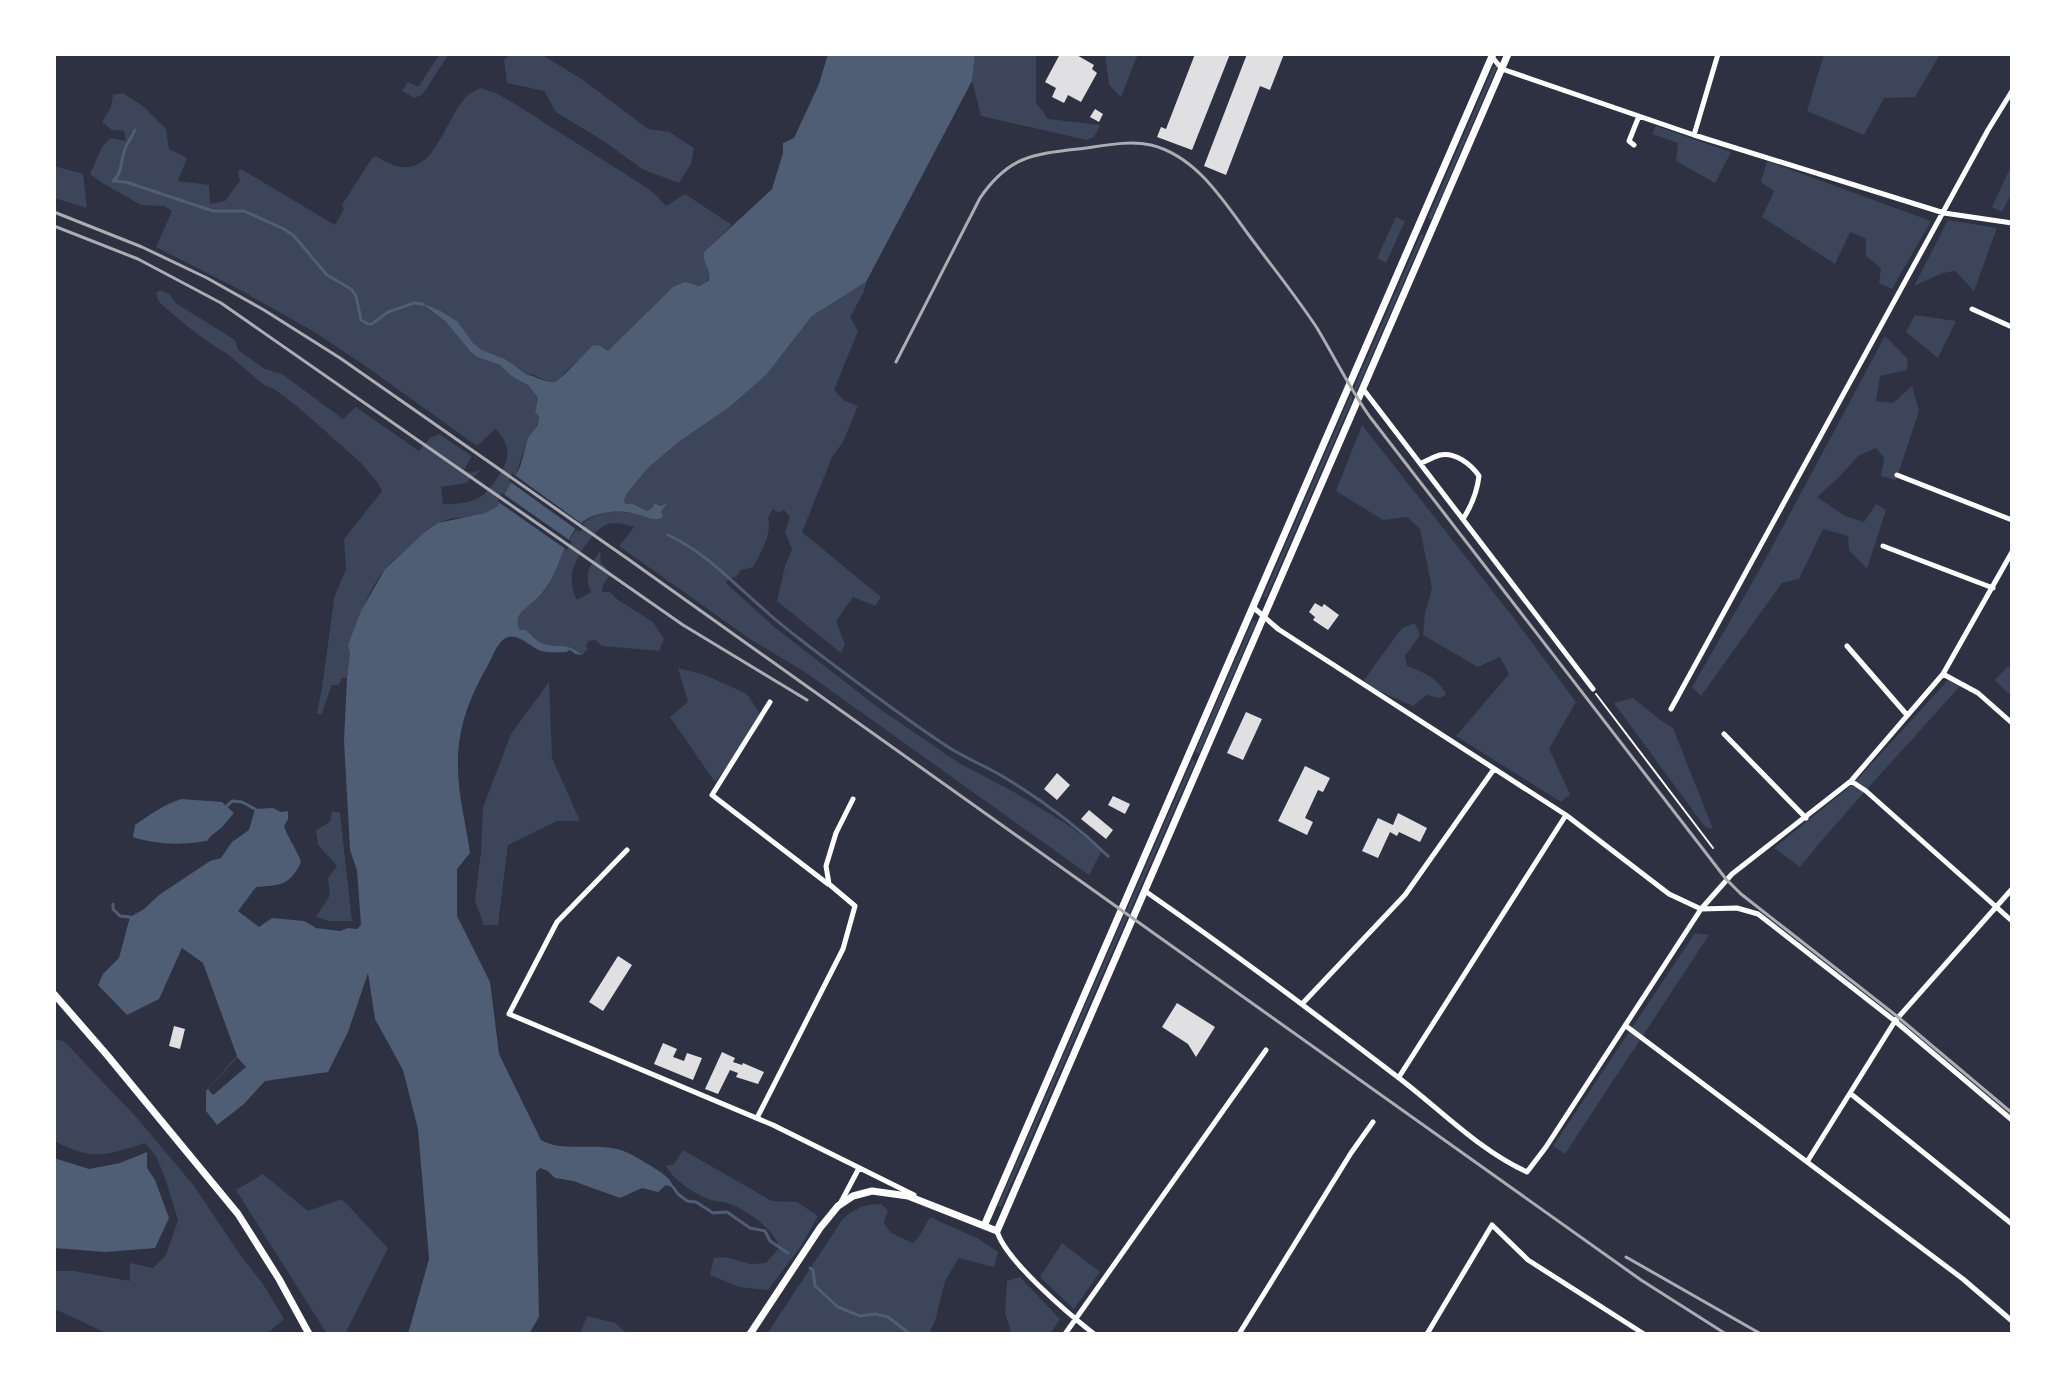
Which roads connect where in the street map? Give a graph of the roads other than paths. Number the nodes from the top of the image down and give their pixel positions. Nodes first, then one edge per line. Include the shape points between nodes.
1 (1508, 54) edge
2 (1718, 54) edge
3 (1492, 55) edge
4 (1502, 69) junction
5 (2012, 91) edge
6 (1639, 116) junction
7 (1694, 135) junction
8 (1634, 145) dead end
9 (1944, 213) junction
10 (2012, 223) edge
11 (1972, 309) dead end
12 (2012, 327) edge
13 (1363, 389) junction
14 (1420, 463) junction
15 (1897, 475) dead end
16 (1463, 519) junction
17 (2012, 520) edge
18 (1883, 546) dead end
19 (2012, 552) edge
20 (2009, 565) edge
21 (1993, 588) junction
22 (1253, 607) junction
23 (1264, 617) junction
24 (1847, 646) dead end
25 (1943, 674) junction
26 (1593, 689) road end
27 (770, 702) dead end
28 (1671, 709) dead end
29 (1907, 715) junction
30 (2012, 723) edge
31 (1724, 734) dead end
32 (1494, 769) junction
33 (1851, 781) junction
34 (853, 799) dead end
35 (1566, 815) junction
36 (1806, 818) junction
37 (627, 850) dead end
38 (829, 884) junction
39 (2012, 889) edge
40 (1145, 891) junction
41 (1997, 907) junction
42 (1701, 909) junction
43 (2012, 921) edge
44 (54, 994) edge
45 (1302, 1004) junction
46 (1895, 1021) junction
47 (1626, 1026) junction
48 (1266, 1050) dead end
49 (1399, 1077) junction
50 (1851, 1094) junction
51 (757, 1118) junction
52 (2012, 1120) edge
53 (1373, 1122) dead end
54 (1807, 1162) junction
55 (859, 1168) junction
56 (884, 1180) junction
57 (879, 1191) junction
58 (838, 1206) junction
59 (937, 1207) junction
60 (2012, 1224) edge
61 (984, 1226) junction
62 (997, 1231) junction
63 (1076, 1319) junction
64 (2012, 1321) edge
65 (309, 1334) edge
66 (750, 1334) edge
67 (1065, 1334) edge
68 (1094, 1334) edge
69 (1239, 1334) edge
70 (1427, 1334) edge
71 (1644, 1334) edge

1 - 4 main road
2 - 7 street
3 - 4 street
3 - 22 main road
4 - 6 street
4 - 13 main road
5 - 9 street
6 - 7 street
6 - 8 street via 1629,141
7 - 9 street
9 - 10 street
9 - 28 street
11 - 12 street
13 - 14 street
13 - 23 main road
14 - 16 street
14 - 16 street via 1443,454 1474,468 1479,476 1477,493
15 - 17 street
16 - 26 street
18 - 21 street
19 - 20 street
20 - 21 street
21 - 25 street
22 - 23 street
22 - 61 main road
23 - 32 street
23 - 40 main road
24 - 29 street
25 - 29 street
25 - 30 street via 1978,693
27 - 38 street via 712,795
29 - 33 street
31 - 36 street
32 - 35 street
32 - 45 street via 1405,895
33 - 36 street
33 - 41 street
34 - 38 street via 826,866
35 - 42 street via 1669,894
35 - 49 street
36 - 42 street via 1726,879
37 - 51 street via 557,922 509,1014
38 - 51 street via 855,906 843,949
39 - 41 street
40 - 45 street
40 - 62 main road
41 - 43 street
41 - 46 street
42 - 46 street via 1737,908 1758,914
42 - 47 street
44 - 65 main road via 238,1214
45 - 49 street
46 - 50 street
46 - 52 street
47 - 49 street via 1527,1172
47 - 54 street
48 - 63 street
50 - 54 street
50 - 60 street
51 - 55 street
53 - 69 street
54 - 64 street
55 - 56 street
55 - 58 street
56 - 57 street
56 - 59 street
57 - 58 main road via 859,1193
57 - 59 main road
58 - 66 main road
59 - 61 main road
61 - 62 main road
62 - 63 street via 1010,1255
63 - 67 street
63 - 68 street
70 - 71 street via 1492,1225 1528,1260

